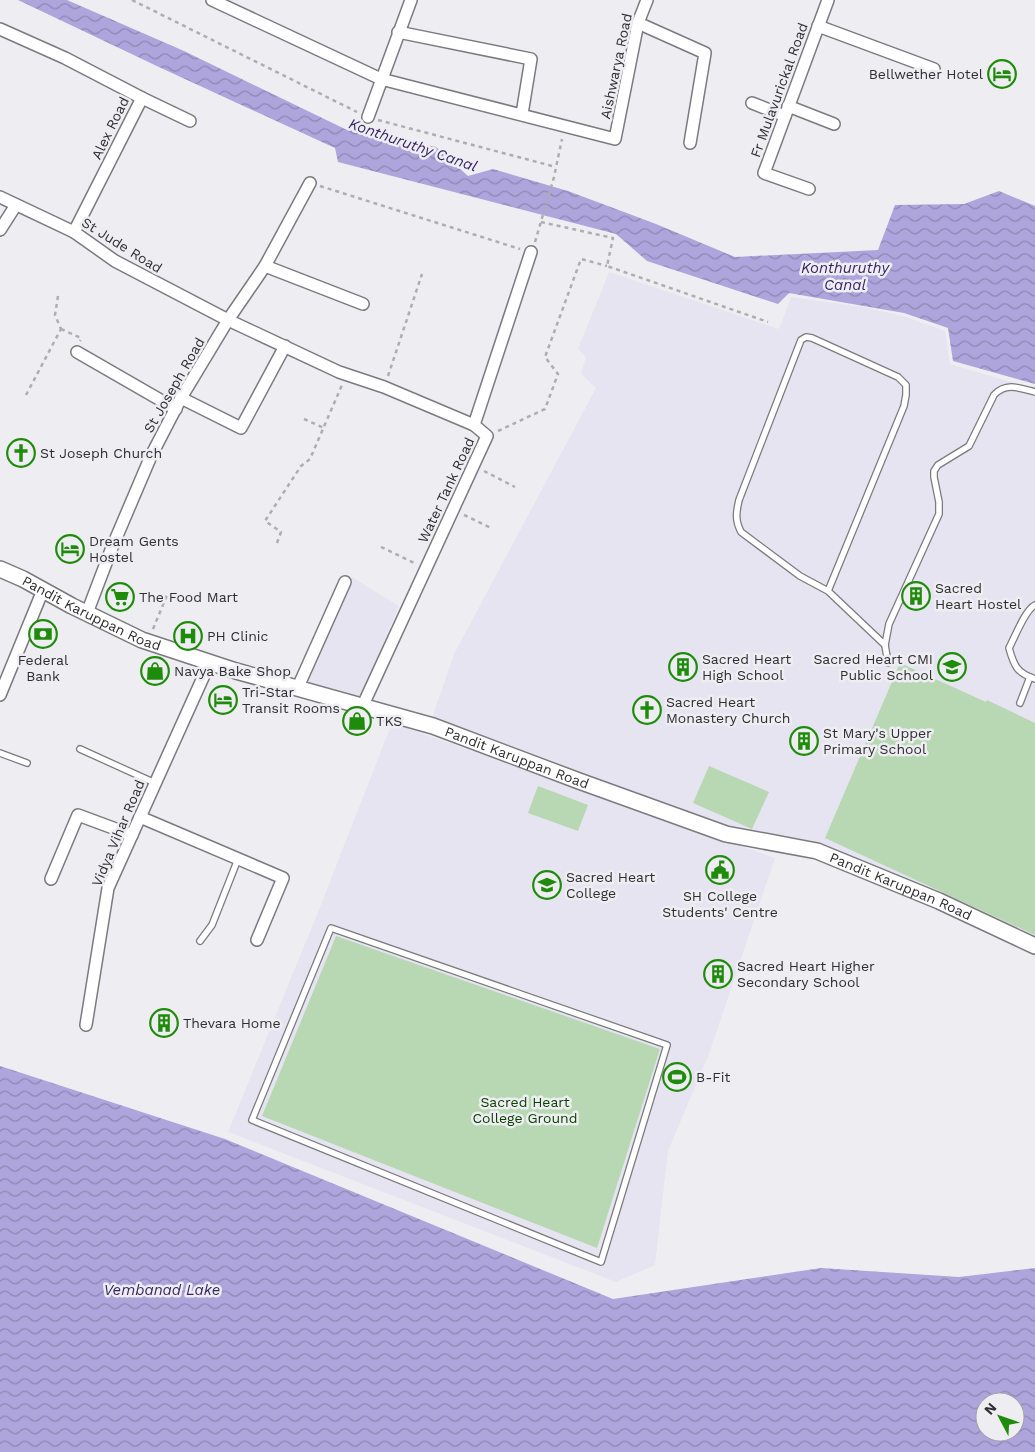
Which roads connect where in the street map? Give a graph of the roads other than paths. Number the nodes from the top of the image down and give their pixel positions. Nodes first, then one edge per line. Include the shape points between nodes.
1 (212, 0) edge
2 (411, 0) edge
3 (647, 0) edge
4 (828, 0) edge
5 (638, 23) junction
6 (818, 26) junction
7 (0, 29) edge
8 (398, 32) junction
9 (934, 69) dead end
10 (381, 79) junction
11 (142, 98) junction
12 (752, 103) dead end
13 (787, 111) junction
14 (522, 114) junction
15 (368, 117) road end
16 (190, 121) dead end
17 (834, 124) dead end
18 (690, 143) dead end
19 (310, 183) road end
20 (810, 189) dead end
21 (0, 197) edge
22 (16, 205) junction
23 (0, 230) edge
24 (74, 232) junction
25 (531, 252) road end
26 (266, 266) junction
27 (363, 304) dead end
28 (228, 320) junction
29 (285, 346) junction
30 (77, 352) road end
31 (1035, 392) edge
32 (181, 398) junction
33 (176, 409) junction
34 (474, 425) junction
35 (0, 569) edge
36 (345, 582) dead end
37 (43, 590) junction
38 (828, 591) junction
39 (1035, 605) edge
40 (88, 613) junction
41 (885, 645) junction
42 (210, 662) junction
43 (888, 663) dead end
44 (1032, 678) edge
45 (298, 688) junction
46 (0, 695) edge
47 (1020, 702) dead end
48 (363, 705) junction
49 (80, 749) dead end
50 (0, 753) edge
51 (27, 764) dead end
52 (156, 784) junction
53 (140, 817) junction
54 (132, 835) junction
55 (238, 859) junction
56 (51, 879) dead end
57 (258, 940) dead end
58 (200, 941) dead end
59 (1035, 946) edge
60 (86, 1025) dead end
61 (601, 1262) joint

1 - 10 street
2 - 8 street
3 - 5 street, Aishwarya Road
4 - 6 street, Fr Mulavurickal Road
5 - 14 street, Aishwarya Road via 615,139
5 - 18 street via 704,54
6 - 9 street
6 - 13 street, Fr Mulavurickal Road
7 - 11 street, Alex Road
8 - 10 street
8 - 14 street via 531,60
10 - 14 street
10 - 15 street
11 - 16 street
11 - 24 street, Alex Road
12 - 13 street
13 - 17 street
13 - 20 street, Fr Mulavurickal Road via 764,173
19 - 26 street, St Joseph Road
21 - 22 street, St Jude Road
22 - 23 street
22 - 24 street, St Jude Road
24 - 28 street, St Jude Road via 115,261
25 - 34 street
26 - 27 street
26 - 28 street, St Joseph Road
28 - 29 street, Water Tank Road
28 - 32 street, St Joseph Road
29 - 32 street via 241,428
29 - 34 street, Water Tank Road
30 - 33 street
31 - 41 lane via 1008,387 1000,389 969,446 938,465 934,471 939,514 888,624
32 - 33 street, St Joseph Road
33 - 40 street, St Joseph Road via 151,456
34 - 48 street, Water Tank Road via 487,436
35 - 37 main road, Pandit Karuppan Road
36 - 45 street
37 - 40 main road, Pandit Karuppan Road
37 - 46 street
38 - 38 lane via 800,576 741,532 736,514 801,340 806,337 898,378 906,385 904,406
38 - 41 lane
39 - 44 lane via 1010,648 1013,662 1024,675
40 - 42 main road, Pandit Karuppan Road via 147,642
41 - 43 lane
42 - 45 main road, Pandit Karuppan Road
42 - 52 street, Vidya Vihar Road
44 - 47 lane
45 - 48 main road, Pandit Karuppan Road
48 - 59 main road, Pandit Karuppan Road via 433,726 726,834 817,851 939,901
49 - 52 lane
50 - 51 lane
52 - 53 street, Vidya Vihar Road
53 - 54 street, Vidya Vihar Road
53 - 55 street
54 - 56 street via 78,815
54 - 60 street, Vidya Vihar Road via 108,888
55 - 57 street via 283,878
55 - 58 lane via 212,925
61 - 61 lane via 252,1120 331,928 666,1045

